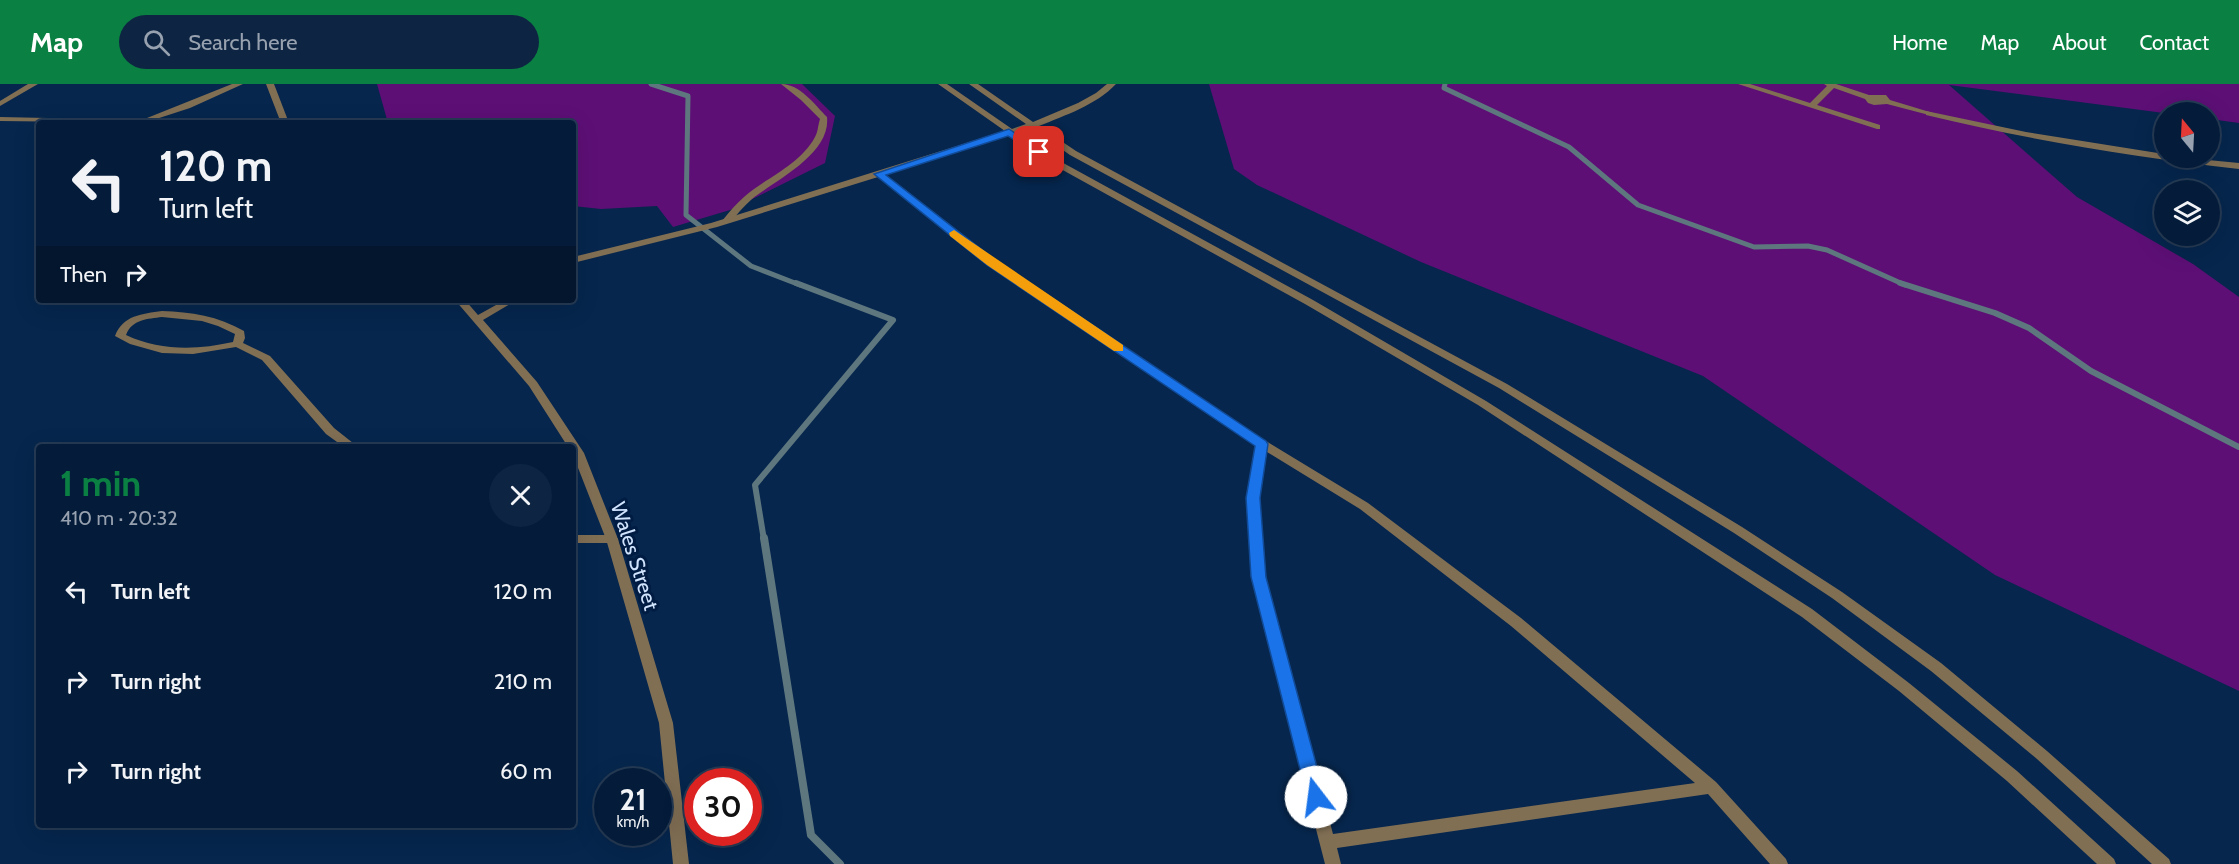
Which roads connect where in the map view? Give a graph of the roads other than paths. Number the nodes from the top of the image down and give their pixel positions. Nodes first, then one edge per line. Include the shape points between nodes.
1 (34, 84) edge
2 (239, 84) edge
3 (270, 84) edge
4 (785, 84) edge
5 (942, 84) edge
6 (973, 84) edge
7 (1112, 84) edge
8 (1742, 84) edge
9 (1830, 85) edge
10 (0, 104) edge
11 (1811, 106) junction
12 (0, 119) edge
13 (46, 120) edge
14 (145, 120) edge
15 (284, 120) edge
16 (1030, 125) junction
17 (1877, 127) dead end
18 (1009, 132) junction
19 (2154, 155) edge
20 (2220, 164) edge
21 (2239, 166) edge
22 (879, 174) junction
23 (723, 222) junction
24 (606, 253) junction
25 (576, 259) edge
26 (576, 268) edge
27 (463, 303) edge
28 (507, 303) edge
29 (478, 319) junction
30 (237, 344) junction
31 (348, 444) edge
32 (572, 444) edge
33 (1262, 444) junction
34 (576, 450) edge
35 (576, 539) edge
36 (612, 539) junction
37 (1711, 787) junction
38 (1328, 842) junction
39 (681, 864) edge
40 (1333, 864) edge
41 (1780, 864) edge
42 (2108, 864) edge
43 (2163, 864) edge

1 - 10 street
2 - 14 street
3 - 15 street
4 - 23 street via 824,119 819,138 800,160 736,206
5 - 18 street
6 - 16 street
7 - 16 street via 1069,110
8 - 11 street
9 - 11 street
9 - 19 street via 2026,135
11 - 17 street
12 - 13 street
16 - 18 street
16 - 43 street via 1073,153 1503,386 1818,582 1945,674
18 - 22 street
18 - 42 street via 1053,162 1309,302 1482,403 1807,613 2003,768
20 - 21 street
22 - 23 street
22 - 33 street via 991,262
23 - 24 street
24 - 25 street
24 - 26 street
27 - 29 street, Wales Street
28 - 29 street
29 - 32 street, Wales Street via 533,384
30 - 30 street via 240,333 228,325 186,315 141,317 128,322 120,336 160,349 196,351
30 - 31 street via 266,358 330,431
33 - 37 street via 1364,506 1516,622
33 - 38 street via 1253,498 1258,577
34 - 36 street, Wales Street
35 - 36 street
36 - 39 street, Wales Street via 666,723
37 - 38 street
37 - 41 street
38 - 40 street

